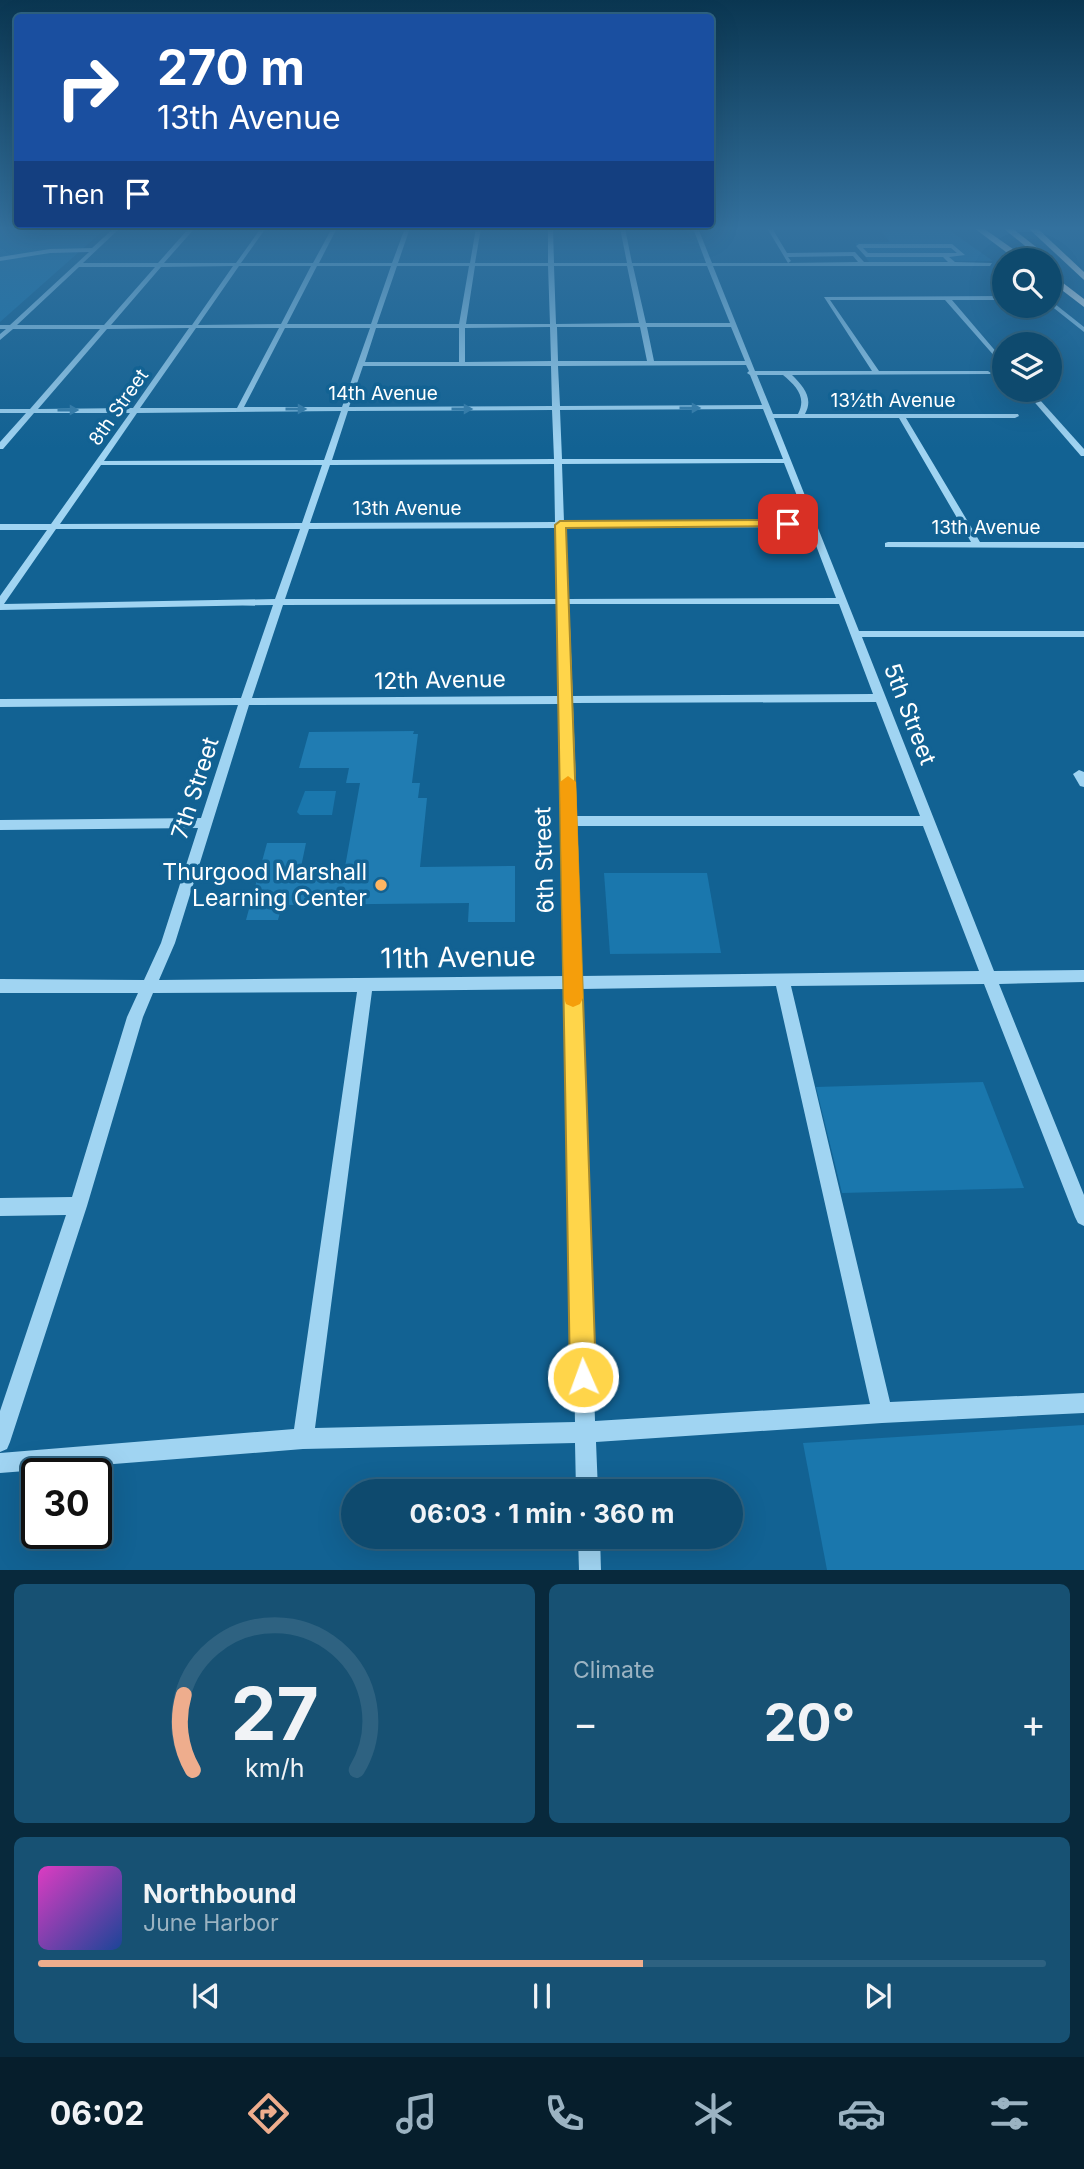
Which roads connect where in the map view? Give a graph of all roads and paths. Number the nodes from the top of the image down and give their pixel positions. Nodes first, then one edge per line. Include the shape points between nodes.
1 (39, 301) edge
2 (127, 301) edge
3 (210, 301) edge
4 (297, 301) edge
5 (381, 301) edge
6 (466, 301) edge
7 (553, 301) edge
8 (638, 301) edge
9 (723, 301) edge
10 (828, 301) edge
11 (950, 301) edge
12 (1062, 312) edge
13 (643, 325) junction
14 (732, 325) junction
15 (284, 326) junction
16 (372, 326) junction
17 (462, 326) junction
18 (553, 326) junction
19 (0, 327) edge
20 (11, 327) junction
21 (105, 327) junction
22 (192, 327) junction
23 (1084, 330) edge
24 (0, 338) edge
25 (992, 351) edge
26 (651, 362) junction
27 (360, 364) junction
28 (462, 364) junction
29 (554, 364) junction
30 (749, 368) junction
31 (876, 372) junction
32 (785, 373) junction
33 (988, 373) dead end
34 (1038, 402) edge
35 (556, 408) junction
36 (345, 409) junction
37 (32, 410) junction
38 (136, 410) junction
39 (240, 410) junction
40 (0, 411) edge
41 (768, 412) junction
42 (800, 416) junction
43 (901, 416) junction
44 (1015, 416) dead end
45 (0, 447) edge
46 (1083, 452) edge
47 (559, 461) junction
48 (789, 461) junction
49 (327, 462) junction
50 (98, 463) junction
51 (813, 524) junction
52 (560, 525) junction
53 (307, 526) junction
54 (0, 527) edge
55 (52, 527) junction
56 (888, 544) dead end
57 (977, 545) junction
58 (1084, 545) edge
59 (844, 601) junction
60 (563, 602) junction
61 (281, 603) junction
62 (0, 605) edge
63 (856, 634) junction
64 (1084, 634) edge
65 (880, 698) junction
66 (566, 699) junction
67 (246, 702) junction
68 (0, 703) edge
69 (569, 821) junction
70 (929, 821) junction
71 (206, 823) junction
72 (0, 825) edge
73 (988, 976) junction
74 (1084, 976) edge
75 (782, 980) junction
76 (573, 981) junction
77 (365, 985) junction
78 (0, 986) edge
79 (149, 986) junction
80 (78, 1206) junction
81 (0, 1207) edge
82 (1084, 1217) edge
83 (1084, 1403) edge
84 (883, 1413) junction
85 (585, 1432) junction
86 (303, 1439) junction
87 (0, 1442) edge
88 (0, 1464) edge
89 (587, 1479) edge
90 (589, 1549) edge
91 (590, 1570) edge

1 - 20 street
2 - 21 street
3 - 22 street, 8th Street
4 - 15 street
5 - 16 street, 7th Street
6 - 17 street
7 - 18 street, 6th Street
8 - 13 street
9 - 14 street, 5th Street
10 - 31 street
11 - 25 street
12 - 23 street
13 - 14 street
13 - 18 street
13 - 26 street
14 - 30 street, 5th Street
15 - 16 street
15 - 22 street
15 - 39 street
16 - 17 street
16 - 27 street, 7th Street
17 - 18 street
17 - 28 street
18 - 29 street, 6th Street
19 - 20 street
20 - 21 street
20 - 24 street
21 - 22 street
21 - 37 street
22 - 38 street, 8th Street
26 - 29 street
26 - 30 street
27 - 28 street
27 - 36 street, 7th Street
28 - 29 street
29 - 35 street, 6th Street
30 - 32 street
30 - 41 street, 5th Street
31 - 32 street
31 - 33 street
32 - 42 street via 807,401
34 - 46 street
36 -> 35 street, 14th Avenue
35 -> 41 street, 14th Avenue
35 - 47 street, 6th Street
39 -> 36 street, 14th Avenue
36 - 49 street, 7th Street
37 -> 38 street, 14th Avenue
37 - 40 street, 14th Avenue
37 - 45 street
38 - 39 street, 14th Avenue
38 - 50 street, 8th Street
41 - 42 street, 13½th Avenue
41 - 48 street, 5th Street
42 - 43 street, 13½th Avenue
43 - 44 street, 13½th Avenue
43 - 57 street
47 - 48 street
47 - 49 street
47 - 52 street, 6th Street
48 - 51 street, 5th Street
49 - 50 street
49 - 53 street, 7th Street
50 - 55 street, 8th Street
51 - 52 street, 13th Avenue
51 - 59 street, 5th Street
52 - 53 street, 13th Avenue
52 - 60 street, 6th Street
53 - 55 street, 13th Avenue
53 - 61 street, 7th Street
54 - 55 street, 13th Avenue
55 - 62 street, 8th Street
56 - 57 street, 13th Avenue
57 - 58 street, 13th Avenue
59 - 60 street
59 - 63 street, 5th Street
60 - 61 street
60 - 66 street, 6th Street
61 - 62 street
61 - 67 street, 7th Street
63 - 64 street
63 - 65 street, 5th Street
65 - 66 street, 12th Avenue
65 - 70 street, 5th Street
66 - 67 street, 12th Avenue
66 - 69 street, 6th Street
67 - 68 street, 12th Avenue
67 - 71 street, 7th Street
69 - 70 street
69 - 76 street, 6th Street
70 - 73 street, 5th Street
71 - 72 street
71 - 79 street, 7th Street via 168,943
73 - 74 street, 11th Avenue
73 - 75 street, 11th Avenue
73 - 82 street, 5th Street
75 - 76 street, 11th Avenue
75 - 84 street
76 - 77 street, 11th Avenue
76 - 85 street, 6th Street
77 - 79 street, 11th Avenue
77 - 86 street
78 - 79 street, 11th Avenue
79 - 80 street, 7th Street via 135,1017
80 - 81 street
80 - 87 street, 7th Street
83 - 84 street
84 - 85 street
85 - 86 street
85 - 89 street, 6th Street
86 - 88 street
90 - 91 street

